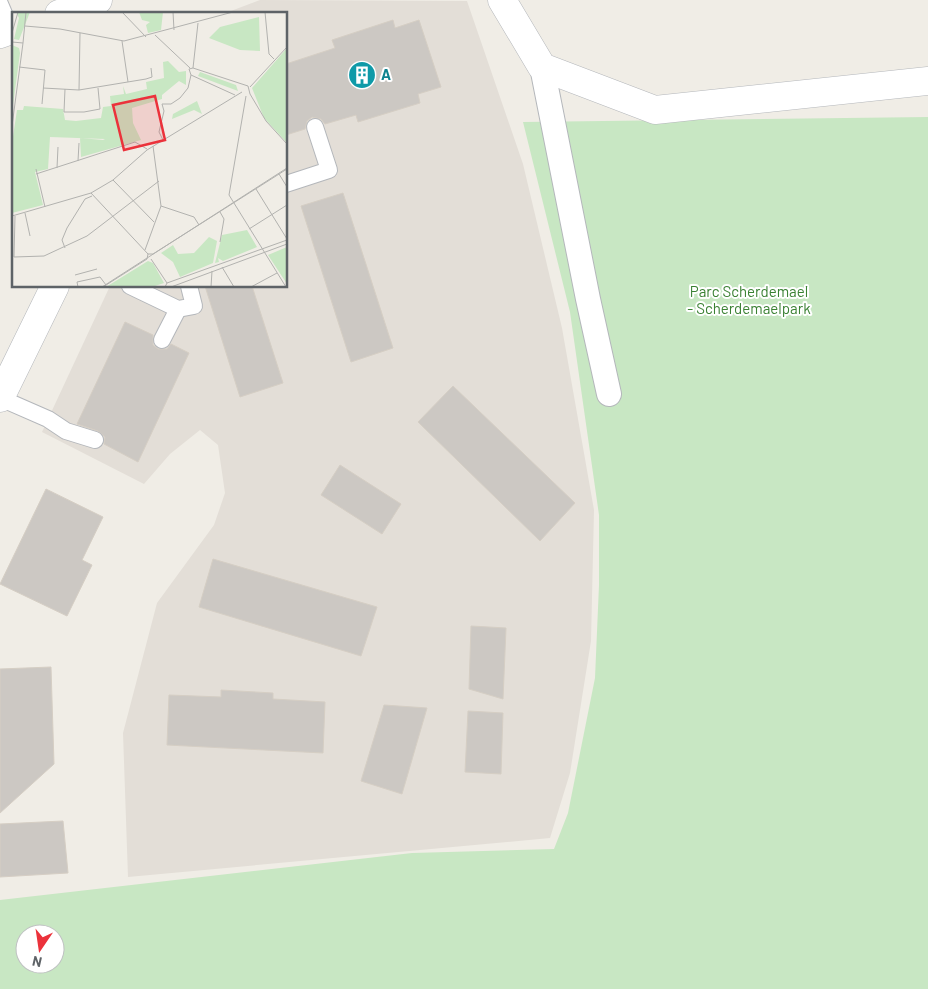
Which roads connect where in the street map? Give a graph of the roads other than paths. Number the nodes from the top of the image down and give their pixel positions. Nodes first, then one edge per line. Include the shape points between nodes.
1 (98, 0) edge
2 (502, 0) edge
3 (0, 4) edge
4 (65, 12) edge
5 (8, 31) edge
6 (542, 67) junction
7 (928, 81) edge
8 (315, 127) dead end
9 (288, 183) edge
10 (55, 288) edge
11 (134, 288) edge
12 (190, 288) edge
13 (178, 309) junction
14 (162, 340) dead end
15 (609, 394) dead end
16 (0, 398) edge
17 (95, 440) dead end

1 - 4 street
2 - 6 street
3 - 5 lane
6 - 7 street via 655,110
6 - 15 street
8 - 9 lane via 329,170
10 - 16 street
11 - 13 lane
12 - 13 lane via 194,306
13 - 14 lane
16 - 17 lane via 48,419 66,432

